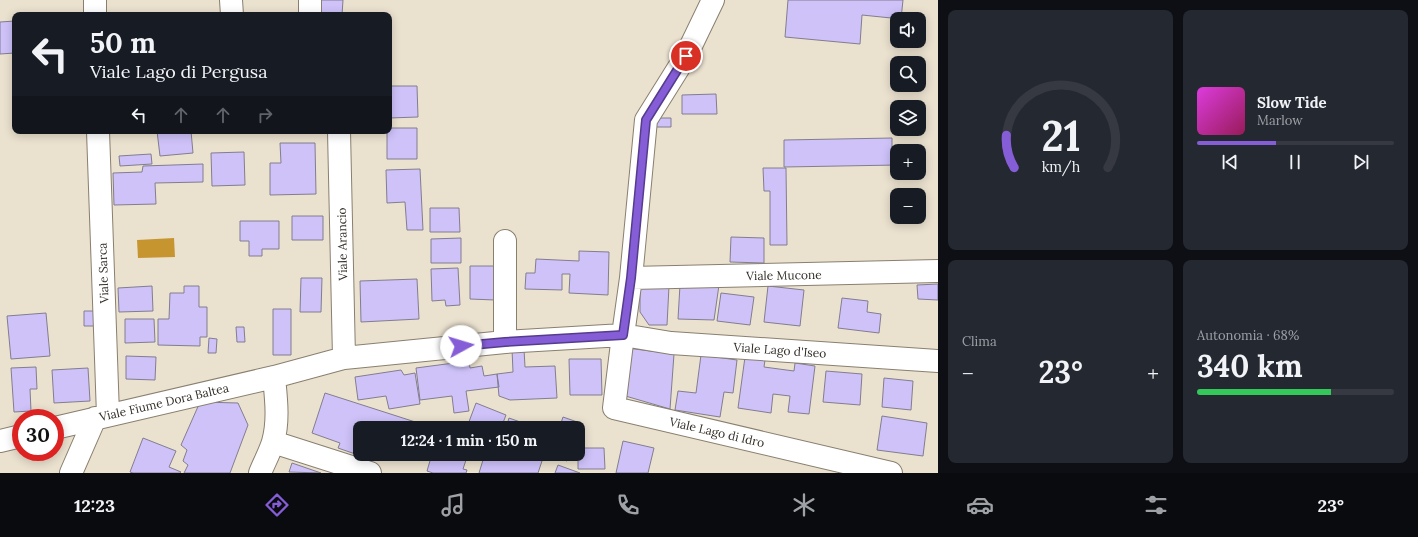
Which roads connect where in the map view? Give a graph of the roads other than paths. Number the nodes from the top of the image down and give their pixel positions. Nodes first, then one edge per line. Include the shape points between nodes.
1 (95, 0) edge
2 (231, 0) edge
3 (310, 0) edge
4 (713, 0) edge
5 (95, 12) edge
6 (232, 12) edge
7 (310, 12) edge
8 (98, 134) edge
9 (339, 134) edge
10 (505, 241) dead end
11 (938, 271) edge
12 (631, 278) junction
13 (623, 335) junction
14 (505, 342) junction
15 (344, 358) junction
16 (938, 361) edge
17 (274, 377) junction
18 (102, 417) junction
19 (64, 426) edge
20 (12, 438) edge
21 (0, 441) edge
22 (273, 442) junction
23 (71, 473) edge
24 (260, 473) edge
25 (370, 473) edge
26 (891, 473) edge

1 - 5 street
2 - 6 street
3 - 7 street
4 - 12 street via 686,56 646,120
8 - 18 street, Viale Sarca
9 - 15 street, Viale Arancio
10 - 14 street
11 - 12 street, Viale Mucone
12 - 13 street
13 - 14 street, Viale Lago d'Iseo
13 - 16 street, Viale Lago d'Iseo via 671,343
13 - 26 street, Viale Lago di Idro via 614,408
14 - 15 street, Viale Fiume Dora Baltea
15 - 17 street, Viale Fiume Dora Baltea
17 - 18 street, Viale Fiume Dora Baltea
17 - 22 street via 276,424
18 - 19 street, Viale Fiume Dora Baltea
18 - 23 street
20 - 21 street
22 - 24 street
22 - 25 street

